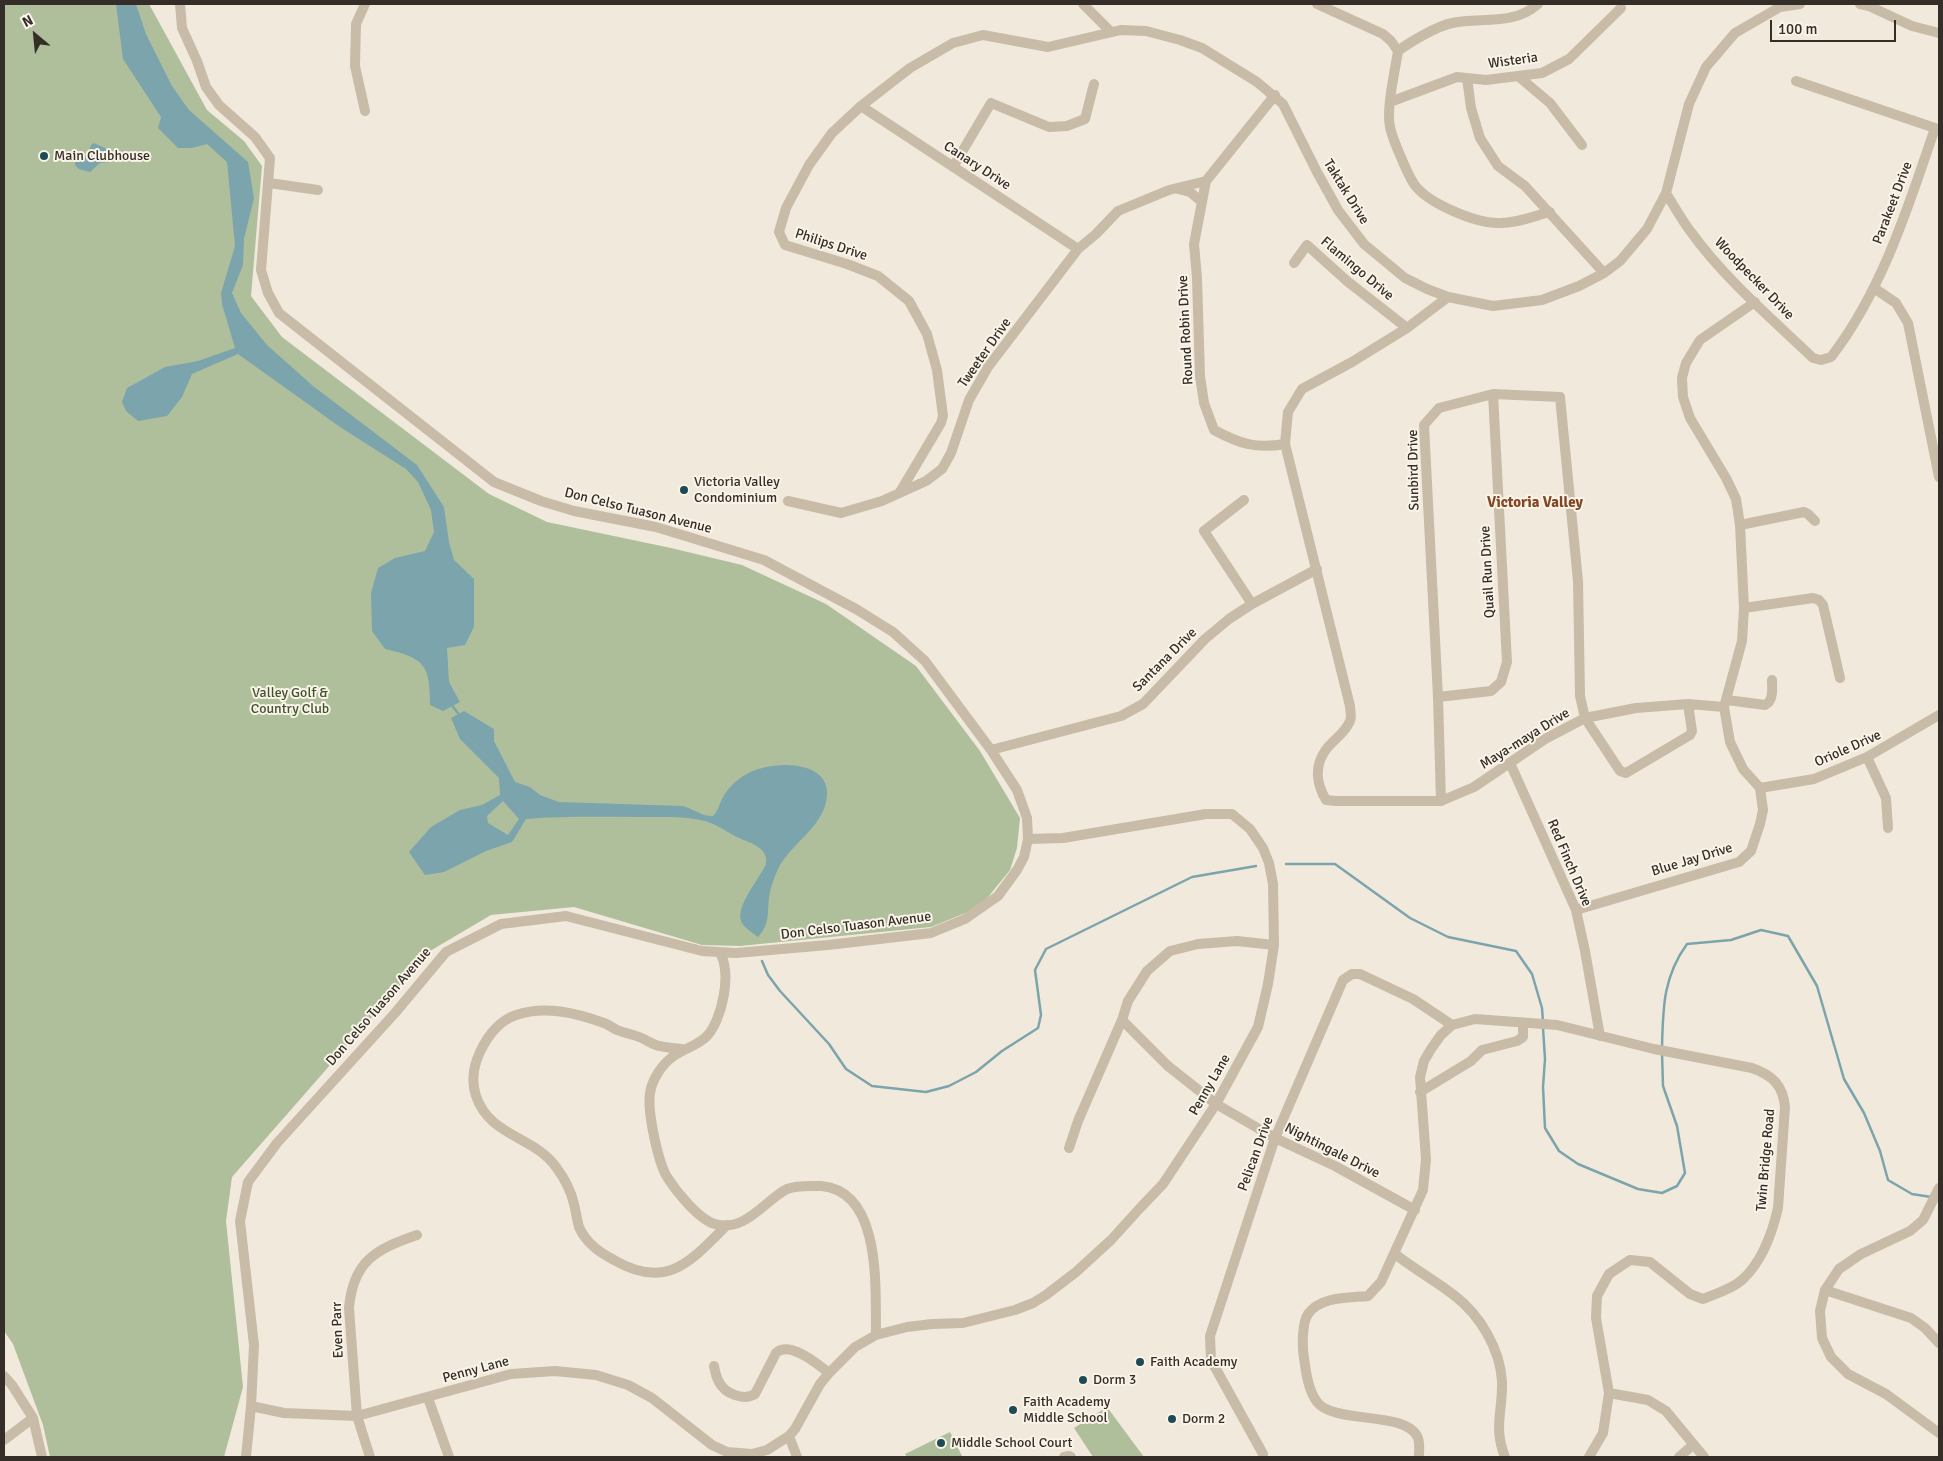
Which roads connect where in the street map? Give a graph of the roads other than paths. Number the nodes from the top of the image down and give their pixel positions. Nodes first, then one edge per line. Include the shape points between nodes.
1 (180, 4) edge
2 (365, 4) edge
3 (1083, 4) edge
4 (1317, 4) edge
5 (1538, 4) edge
6 (1800, 4) edge
7 (1860, 4) edge
8 (1621, 8) dead end
9 (1112, 32) junction
10 (1939, 33) edge
11 (1398, 51) junction
12 (1518, 76) junction
13 (1468, 78) junction
14 (1796, 81) dead end
15 (1094, 84) dead end
16 (1274, 95) junction
17 (1390, 102) junction
18 (861, 106) junction
19 (365, 111) dead end
20 (1582, 145) dead end
21 (953, 167) junction
22 (1206, 181) junction
23 (269, 183) junction
24 (1174, 188) junction
25 (318, 190) dead end
26 (1666, 193) junction
27 (1202, 202) junction
28 (1550, 212) junction
29 (1078, 249) junction
30 (1294, 263) dead end
31 (1604, 273) junction
32 (1874, 288) junction
33 (1448, 297) junction
34 (1754, 302) junction
35 (1407, 328) junction
36 (1835, 352) joint
37 (1493, 394) junction
38 (1285, 444) junction
39 (1939, 477) edge
40 (900, 492) junction
41 (1244, 500) dead end
42 (788, 502) dead end
43 (1815, 521) dead end
44 (1740, 525) junction
45 (1317, 569) junction
46 (1252, 604) junction
47 (1744, 608) junction
48 (1840, 678) dead end
49 (1772, 680) dead end
50 (1438, 697) junction
51 (1726, 703) junction
52 (1688, 704) junction
53 (1939, 715) edge
54 (1585, 718) junction
55 (992, 750) junction
56 (1867, 757) junction
57 (1510, 763) junction
58 (1760, 788) junction
59 (1441, 801) junction
60 (1888, 828) dead end
61 (1028, 839) junction
62 (1576, 910) junction
63 (1274, 945) junction
64 (719, 952) junction
65 (1122, 1020) junction
66 (1526, 1023) junction
67 (1452, 1025) junction
68 (1600, 1036) junction
69 (682, 1049) junction
70 (1420, 1092) junction
71 (1216, 1104) junction
72 (1275, 1138) junction
73 (1069, 1148) dead end
74 (1938, 1190) edge
75 (1415, 1210) junction
76 (727, 1225) junction
77 (417, 1235) dead end
78 (1395, 1254) junction
79 (1825, 1290) junction
80 (876, 1335) junction
81 (1939, 1343) edge
82 (714, 1366) dead end
83 (829, 1373) junction
84 (4, 1376) edge
85 (1609, 1393) junction
86 (428, 1398) junction
87 (251, 1406) junction
88 (357, 1416) junction
89 (32, 1418) junction
90 (1939, 1433) edge
91 (789, 1436) junction
92 (4, 1440) edge
93 (1693, 1445) junction
94 (1263, 1454) dead end
95 (42, 1457) edge
96 (246, 1457) edge
97 (370, 1457) edge
98 (449, 1457) edge
99 (797, 1457) edge
100 (1064, 1457) edge
101 (1071, 1457) edge
102 (1419, 1457) edge
103 (1505, 1457) edge
104 (1589, 1457) edge
105 (1679, 1457) edge
106 (1704, 1457) edge

1 - 23 street, Don Celso Tuason Avenue via 182,28 206,86 219,105 255,137 270,158
2 - 19 street via 356,24 355,66
3 - 9 street
4 - 11 street via 1383,34
5 - 11 street via 1508,20 1451,23
6 - 26 street, Taktak Drive via 1780,7 1735,33 1706,67 1689,104
7 - 10 street via 1912,26
8 - 12 street, Wisteria via 1569,59 1542,73
9 - 16 street, Taktak Drive via 1133,29 1187,42 1238,69
9 - 18 street, Philips Drive via 1048,47 983,35 953,43 910,68
11 - 17 street
12 - 13 street, Wisteria via 1486,80
12 - 20 street via 1550,103
13 - 17 street, Wisteria via 1457,76
13 - 28 street via 1471,108 1480,138 1498,166 1525,186
14 - 32 street, Parakeet Drive via 1935,128
15 - 21 street via 1085,120 1067,126 1049,127 991,103
16 - 22 street, Round Robin Drive
16 - 33 street, Taktak Drive via 1283,104 1338,210 1364,244 1405,278
17 - 28 street via 1390,126 1410,176 1434,202 1467,216 1498,224
18 - 21 street, Canary Drive
18 - 40 street, Philips Drive via 832,133 809,165 786,208 779,232 785,246 878,276 909,301 928,334 937,370 941,423
21 - 29 street, Canary Drive
22 - 24 street, Tweeter Drive
22 - 27 street, Round Robin Drive
23 - 25 street
23 - 55 street, Don Celso Tuason Avenue via 261,270 268,294 279,313 295,326 494,482 541,502 656,526 764,560 885,627 925,661
24 - 27 street via 1190,192
24 - 29 street, Tweeter Drive via 1118,211
26 - 31 street, Taktak Drive via 1647,229 1620,262
26 - 34 street, Woodpecker Drive via 1690,232
27 - 38 street, Round Robin Drive via 1194,244 1204,403 1214,430 1234,441 1266,448
28 - 31 street
29 - 40 street, Tweeter Drive via 988,367 969,400 952,453 942,468 926,481
30 - 35 street, Flamingo Drive via 1307,245
31 - 33 street, Taktak Drive via 1542,300 1493,306
32 - 36 street, Parakeet Drive
32 - 39 street via 1896,303 1908,323
33 - 35 street
34 - 36 street, Woodpecker Drive via 1814,358 1826,359
34 - 44 street via 1700,340 1686,363 1682,378 1683,397 1690,418 1726,478 1736,500
35 - 38 street via 1302,389 1288,412
37 - 50 street, Sunbird Drive via 1439,408 1424,425
37 - 50 street, Quail Run Drive via 1507,662 1501,682 1490,691
37 - 54 street, Sunbird Drive via 1560,397 1578,581 1580,696
38 - 45 street, Maya-maya Drive
40 - 42 street, Tweeter Drive via 841,513
41 - 46 street via 1204,531
43 - 44 street via 1804,512
44 - 47 street
45 - 46 street, Santana Drive
45 - 59 street, Maya-maya Drive via 1345,681 1351,720 1324,752 1317,772 1318,787 1326,800
46 - 55 street, Santana Drive via 1205,639 1143,704 1121,716
47 - 48 street via 1813,598 1819,600 1823,605
47 - 51 street via 1742,641
49 - 51 street, Maya-maya Drive via 1771,700 1765,705
50 - 59 street, Sunbird Drive
51 - 52 street, Maya-maya Drive
51 - 58 street via 1730,742 1742,769
52 - 54 street, Maya-maya Drive via 1636,708
52 - 54 street via 1690,735 1626,773 1620,771
53 - 56 street, Oriole Drive
54 - 57 street, Maya-maya Drive via 1545,739
55 - 61 street, Don Celso Tuason Avenue via 1017,790 1027,818
56 - 58 street, Oriole Drive via 1814,779
56 - 60 street via 1886,798
57 - 59 street, Maya-maya Drive via 1474,787
57 - 62 street, Red Finch Drive
58 - 62 street, Blue Jay Drive via 1763,810 1760,824 1751,851 1739,862
61 - 63 street, Penny Lane via 1063,838 1206,814 1232,814 1250,829 1269,863 1273,884
61 - 64 street, Don Celso Tuason Avenue via 1017,870 998,896 965,919 931,933 736,953
62 - 68 street, Red Finch Drive
63 - 65 street via 1238,941 1198,944 1170,951 1147,971 1128,1001
63 - 71 street, Penny Lane via 1258,1027
64 - 69 street via 724,959 722,1008 706,1037
64 - 87 street, Don Celso Tuason Avenue via 702,951 566,916 502,924 446,952 277,1142 248,1182 240,1221 254,1344
65 - 71 street, Nightingale Drive via 1168,1066
65 - 73 street
66 - 67 street, Twin Bridge Road via 1475,1019
66 - 68 street, Twin Bridge Road via 1557,1025
66 - 70 street via 1523,1037 1517,1041 1482,1050 1471,1061
67 - 70 street via 1441,1035 1424,1062
67 - 72 street, Pelican Drive via 1413,999 1360,974 1347,977
68 - 85 street, Twin Bridge Road via 1766,1073 1781,1088 1786,1107 1774,1224 1760,1259 1741,1282 1703,1300 1690,1294 1650,1262 1630,1260 1609,1274 1597,1296 1596,1318
69 - 76 street via 662,1066 650,1092 649,1107 658,1152 678,1194 714,1224
69 - 76 street via 658,1046 606,1023 558,1009 515,1015 502,1023 482,1047 473,1078 475,1092 480,1109 491,1120 555,1165 567,1183 580,1227 591,1245 623,1265 660,1273 681,1266 696,1256
70 - 75 street via 1426,1159 1423,1190
71 - 72 street, Nightingale Drive
71 - 80 street, Penny Lane via 1163,1184 1110,1240 1046,1295 1015,1310 963,1323 907,1327
72 - 75 street, Nightingale Drive via 1335,1166
72 - 94 street, Pelican Drive via 1210,1336 1211,1360
74 - 79 street via 1923,1220 1910,1231 1860,1254 1839,1269
75 - 78 street
76 - 80 street via 737,1224 754,1214 788,1189 807,1186 840,1191 855,1204 867,1228 876,1280
77 - 88 street, Even Parr via 378,1251 367,1260 350,1292
78 - 102 street via 1381,1282 1368,1296 1315,1305 1306,1316 1302,1347 1308,1379 1318,1402 1345,1414 1381,1419 1411,1428 1418,1438
78 - 103 street via 1455,1296 1483,1327 1496,1352 1502,1380 1498,1420 1499,1443
79 - 81 street via 1911,1318 1926,1328
79 - 90 street via 1820,1311 1822,1338 1831,1357 1848,1374 1886,1394
80 - 83 street, Penny Lane via 855,1347
82 - 83 street via 719,1382 728,1392 743,1397 755,1394 779,1350 800,1353
83 - 91 street, Penny Lane
84 - 89 street
85 - 93 street via 1648,1400 1666,1411
85 - 104 street, Twin Bridge Road via 1603,1433
86 - 88 street, Penny Lane
86 - 91 street, Penny Lane via 511,1374 555,1371 596,1375 628,1385 652,1398 712,1445 727,1452 752,1454 767,1450
86 - 98 street
87 - 88 street, Penny Lane via 284,1413
87 - 96 street, Don Celso Tuason Avenue
88 - 97 street, Even Parr
89 - 92 street
89 - 95 street
91 - 99 street
93 - 105 street
93 - 106 street
100 - 101 street

